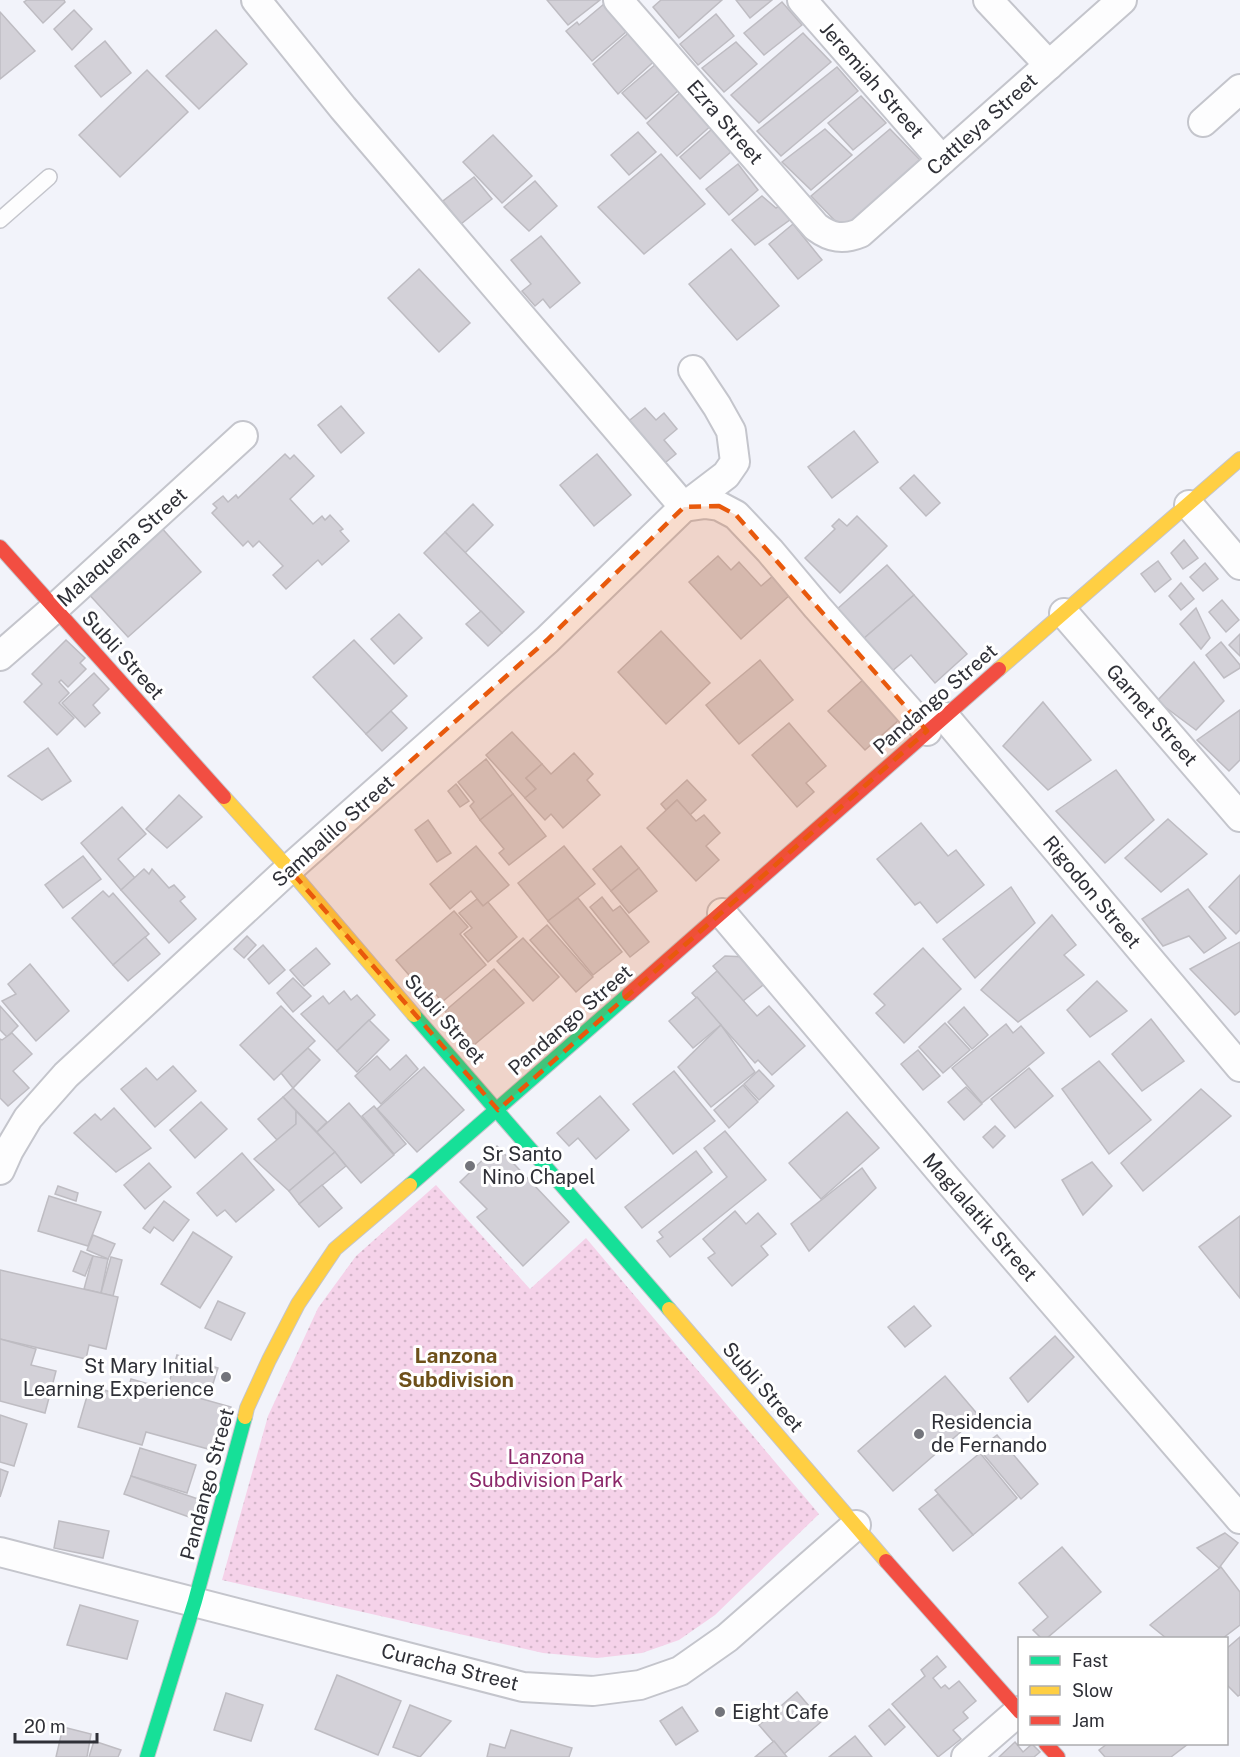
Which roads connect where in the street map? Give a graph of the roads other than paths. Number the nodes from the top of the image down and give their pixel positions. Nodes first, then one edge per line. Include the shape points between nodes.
1 (256, 0) edge
2 (618, 0) edge
3 (802, 0) edge
4 (988, 0) edge
5 (1122, 0) edge
6 (1049, 65) junction
7 (1240, 89) edge
8 (1203, 122) dead end
9 (942, 160) junction
10 (50, 177) dead end
11 (0, 220) edge
12 (837, 238) joint
13 (693, 370) dead end
14 (243, 436) dead end
15 (1240, 459) edge
16 (1189, 505) junction
17 (684, 507) junction
18 (0, 547) edge
19 (1240, 565) edge
20 (55, 608) junction
21 (1064, 613) junction
22 (0, 656) edge
23 (936, 724) junction
24 (1240, 817) edge
25 (290, 869) junction
26 (722, 913) junction
27 (1240, 1067) edge
28 (498, 1110) junction
29 (0, 1170) edge
30 (1240, 1519) edge
31 (855, 1525) junction
32 (0, 1552) edge
33 (195, 1601) junction
34 (1018, 1711) edge
35 (1018, 1713) edge
36 (1048, 1745) edge
37 (147, 1757) edge
38 (966, 1757) edge
39 (1058, 1757) edge

1 - 17 street via 343,108
2 - 12 street, Ezra Street via 816,227
3 - 9 street, Jeremiah Street
4 - 6 street
5 - 6 street, Cattleya Street
6 - 9 street, Cattleya Street
7 - 8 street
9 - 12 street, Cattleya Street via 860,233
10 - 11 lane
13 - 17 street, Sambalilo Street via 731,431 735,462 726,475
14 - 20 street, Malaqueña Street
15 - 16 street, Pandango Street
16 - 19 street
16 - 21 street, Pandango Street
17 - 23 street, Rigodon Street via 718,506 736,515 817,607
17 - 25 street, Sambalilo Street via 547,640
18 - 20 street, Subli Street
20 - 22 street, Malaqueña Street
20 - 25 street, Subli Street
21 - 23 street, Pandango Street
21 - 24 street, Garnet Street
23 - 26 street, Pandango Street
23 - 27 street, Rigodon Street
25 - 28 street, Subli Street
25 - 29 street, Sambalilo Street via 66,1075 28,1118
26 - 28 street, Pandango Street
26 - 30 street, Maglalatik Street
28 - 31 street, Subli Street
28 - 33 street, Pandango Street via 334,1250 298,1304 247,1408
31 - 33 street, Curacha Street via 727,1638 680,1671 640,1685 593,1691 523,1687
31 - 34 street, Subli Street
32 - 33 street, Curacha Street
33 - 37 street, Pandango Street
35 - 38 street
36 - 39 street

